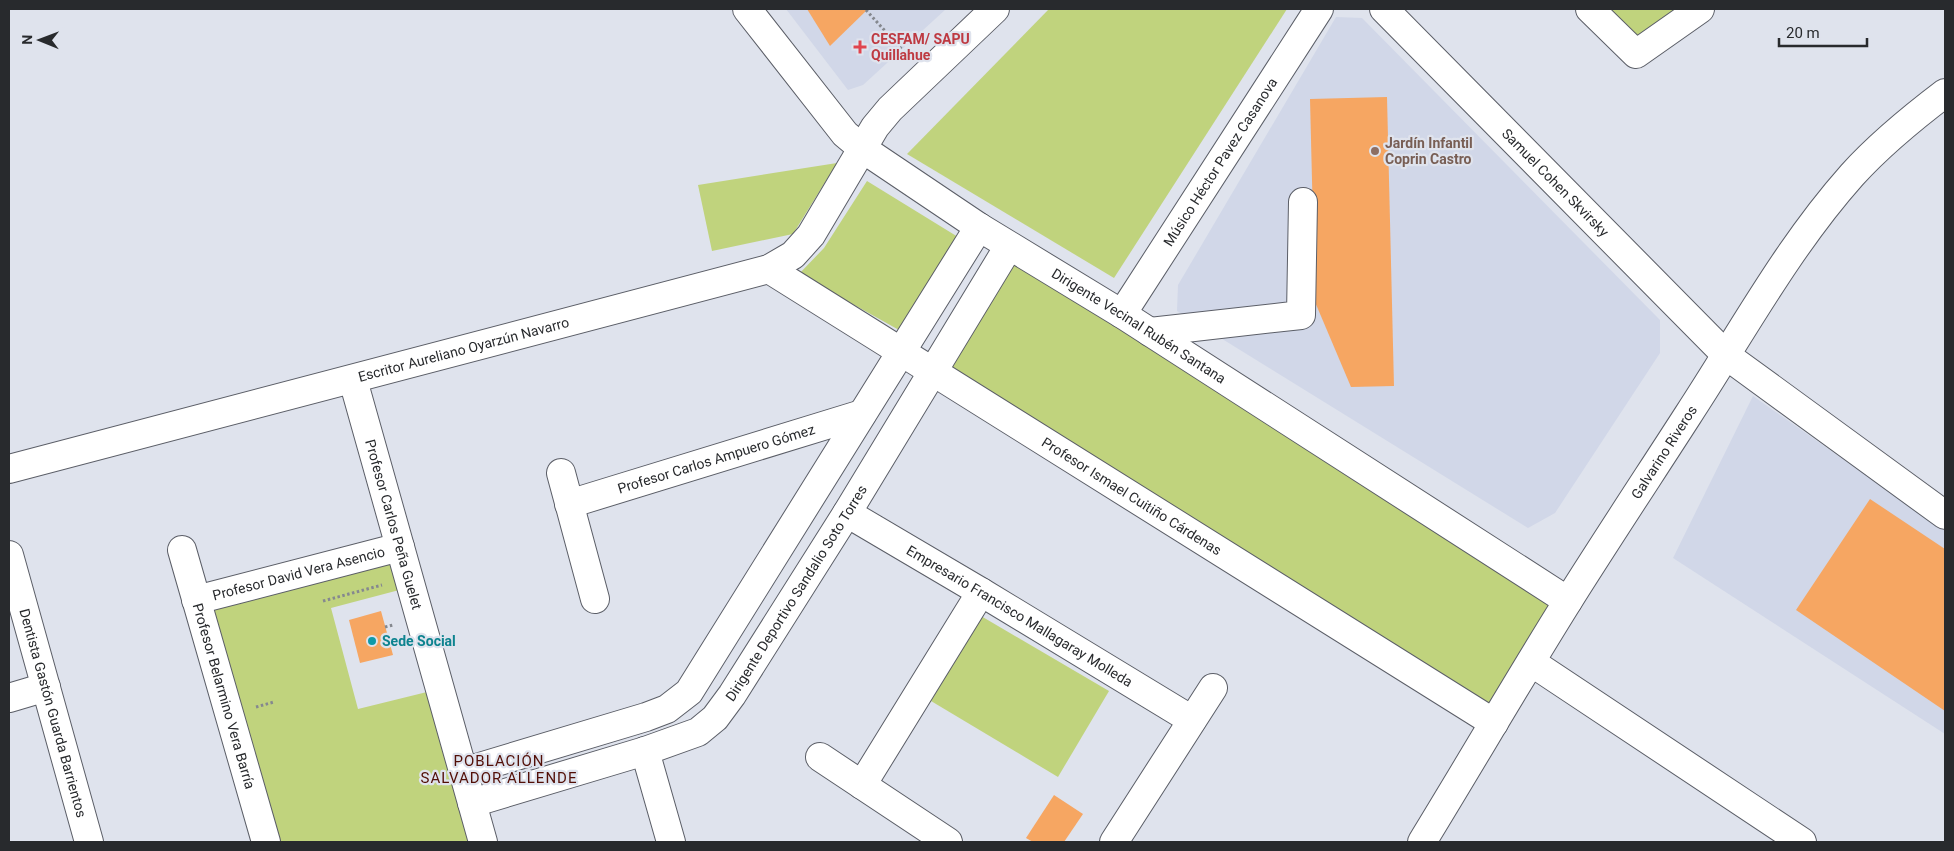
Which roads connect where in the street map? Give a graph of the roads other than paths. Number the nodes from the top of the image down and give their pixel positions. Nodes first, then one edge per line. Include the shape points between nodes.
1 (747, 9) edge
2 (995, 9) edge
3 (1319, 9) edge
4 (1590, 9) edge
5 (1700, 9) edge
6 (1392, 11) edge
7 (1945, 93) edge
8 (863, 149) junction
9 (1303, 202) dead end
10 (979, 227) junction
11 (1009, 246) junction
12 (769, 269) junction
13 (1122, 314) junction
14 (1150, 332) junction
15 (901, 352) junction
16 (1727, 356) junction
17 (933, 372) junction
18 (354, 380) junction
19 (862, 414) junction
20 (9, 469) edge
21 (561, 473) dead end
22 (569, 504) junction
23 (847, 513) junction
24 (1945, 515) edge
25 (400, 547) junction
26 (182, 550) dead end
27 (9, 555) edge
28 (981, 592) junction
29 (595, 599) dead end
30 (196, 600) junction
31 (1568, 601) junction
32 (1531, 662) junction
33 (46, 687) junction
34 (1213, 688) dead end
35 (9, 698) edge
36 (1192, 720) junction
37 (1494, 723) junction
38 (645, 751) junction
39 (820, 758) dead end
40 (463, 772) junction
41 (862, 785) junction
42 (472, 803) junction
43 (89, 842) edge
44 (266, 842) edge
45 (482, 842) edge
46 (670, 842) edge
47 (948, 842) edge
48 (1114, 842) edge
49 (1422, 842) edge
50 (1802, 842) edge

1 - 8 street, Dirigente Vecinal Rubén Santana via 845,134
2 - 8 street, Escritor Aureliano Oyarzún Navarro via 890,109
3 - 13 street, Músico Héctor Pavez Casanova
4 - 5 street via 1636,54
6 - 16 street, Samuel Cohen Skvirsky
7 - 16 street, Galvarino Riveros via 1914,116 1851,176 1803,236
8 - 10 street, Dirigente Vecinal Rubén Santana
8 - 12 street, Escritor Aureliano Oyarzún Navarro via 811,236 793,255
9 - 14 street via 1301,315
10 - 11 street, Dirigente Vecinal Rubén Santana
10 - 15 street
11 - 13 street, Dirigente Vecinal Rubén Santana
11 - 17 street, Dirigente Deportivo Sandalio Soto Torres
12 - 15 street, Profesor Ismael Cuitiño Cárdenas
12 - 18 street, Escritor Aureliano Oyarzún Navarro
13 - 14 street, Dirigente Vecinal Rubén Santana
14 - 31 street, Dirigente Vecinal Rubén Santana
15 - 17 street, Profesor Ismael Cuitiño Cárdenas
15 - 19 street
16 - 24 street, Samuel Cohen Skvirsky
16 - 31 street, Galvarino Riveros
17 - 23 street, Dirigente Deportivo Sandalio Soto Torres
17 - 37 street, Profesor Ismael Cuitiño Cárdenas
18 - 20 street, Escritor Aureliano Oyarzún Navarro
18 - 25 street, Profesor Carlos Peña Guelet
19 - 22 street, Profesor Carlos Ampuero Gómez
19 - 40 street via 689,692 667,709 646,718
21 - 22 street
22 - 29 street
23 - 28 street, Empresario Francisco Mallagaray Molleda
23 - 38 street, Dirigente Deportivo Sandalio Soto Torres via 716,718 698,732
25 - 30 street, Profesor David Vera Asencio
25 - 40 street, Profesor Carlos Peña Guelet
26 - 30 street, Profesor Belarmino Vera Barría
27 - 33 street, Dentista Gastón Guarda Barrientos
28 - 36 street, Empresario Francisco Mallagaray Molleda
28 - 41 street
30 - 44 street, Profesor Belarmino Vera Barría
31 - 32 street, Galvarino Riveros
32 - 37 street, Galvarino Riveros
32 - 50 street
33 - 35 street
33 - 43 street, Dentista Gastón Guarda Barrientos
34 - 36 street
36 - 48 street
37 - 49 street, Galvarino Riveros
38 - 42 street, Dirigente Deportivo Sandalio Soto Torres
38 - 46 street
39 - 41 street
40 - 42 street, Profesor Carlos Peña Guelet
41 - 47 street
42 - 45 street, Profesor Carlos Peña Guelet

